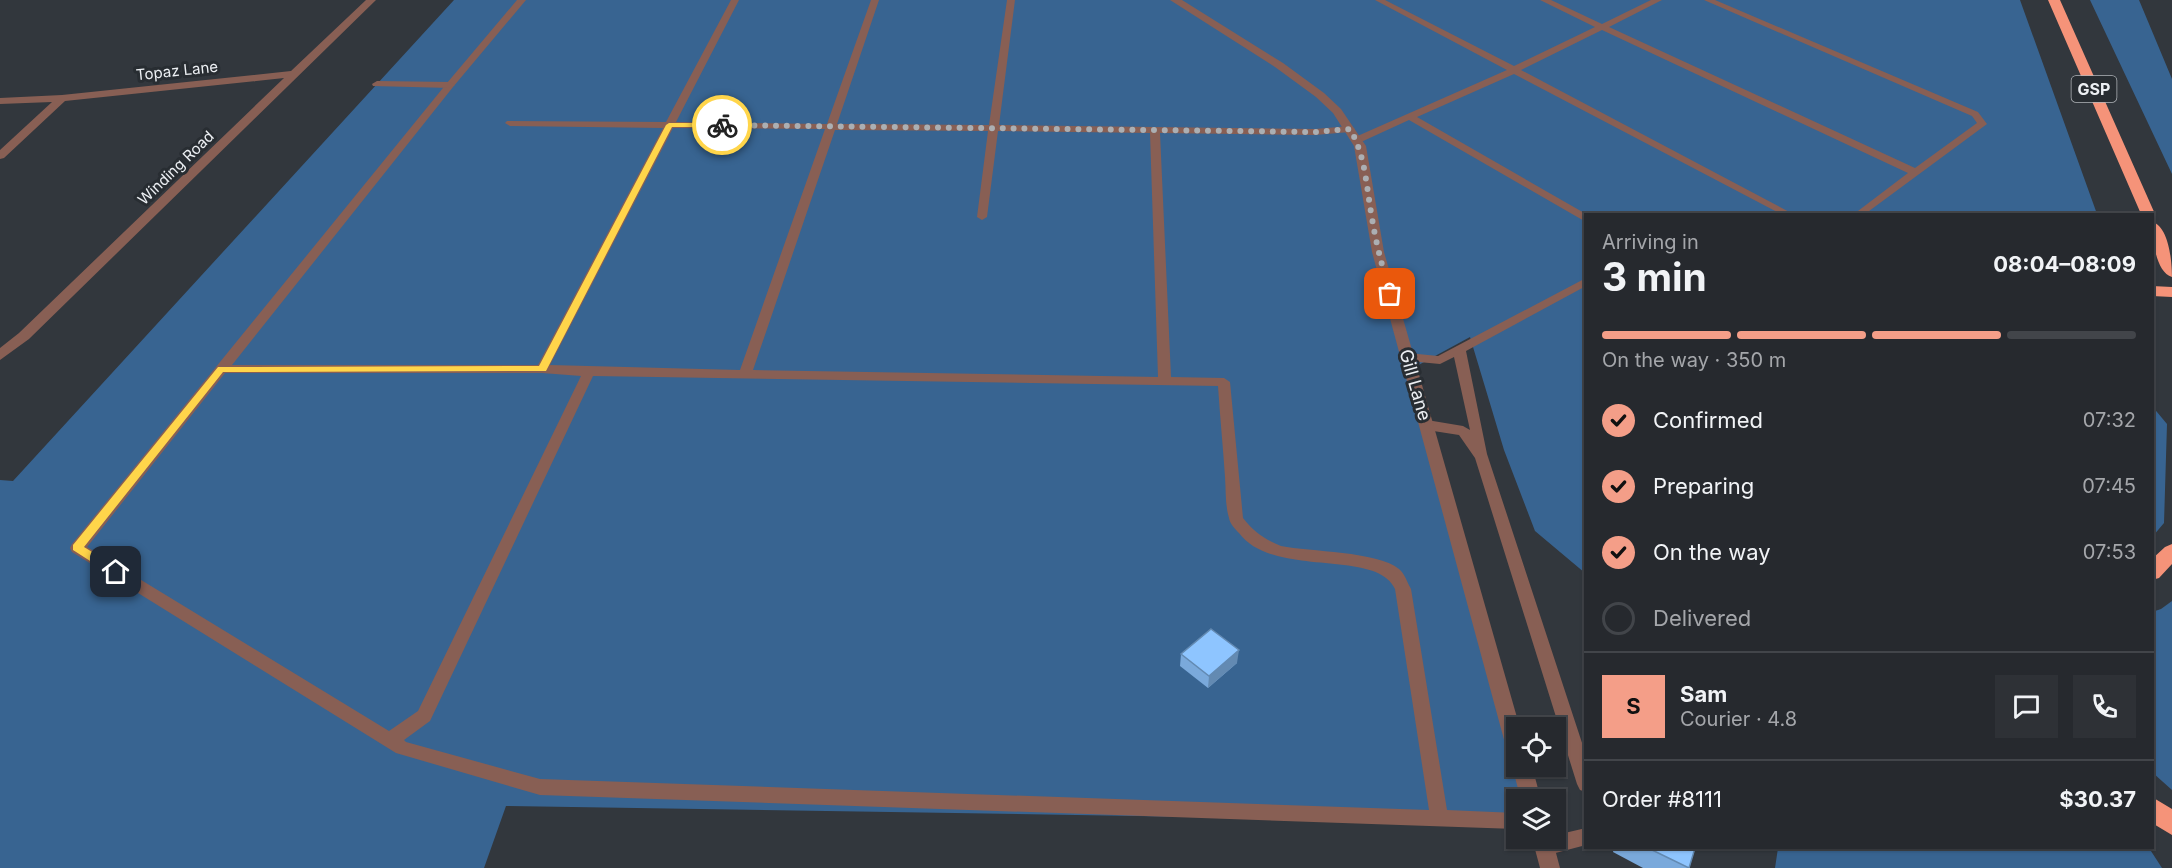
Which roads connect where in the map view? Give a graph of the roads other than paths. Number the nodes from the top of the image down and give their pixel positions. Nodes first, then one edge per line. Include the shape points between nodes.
1 (371, 0) edge
2 (522, 0) edge
3 (735, 0) edge
4 (875, 0) edge
5 (1011, 0) edge
6 (1175, 0) edge
7 (1379, 0) edge
8 (1544, 0) edge
9 (1658, 0) edge
10 (1708, 0) edge
11 (2054, 0) edge
12 (1602, 27) junction
13 (1514, 70) junction
14 (295, 74) junction
15 (377, 84) dead end
16 (450, 85) junction
17 (62, 98) junction
18 (0, 101) edge
19 (1410, 117) junction
20 (510, 123) dead end
21 (669, 125) junction
22 (832, 126) junction
23 (994, 128) junction
24 (1155, 129) junction
25 (1353, 135) junction
26 (0, 156) edge
27 (1916, 173) junction
28 (1786, 213) edge
29 (1860, 213) edge
30 (2148, 213) edge
31 (982, 217) dead end
32 (1584, 218) edge
33 (2154, 231) edge
34 (2172, 272) edge
35 (2154, 279) edge
36 (2172, 280) edge
37 (1584, 282) edge
38 (2154, 291) edge
39 (2172, 292) edge
40 (1460, 349) junction
41 (0, 355) edge
42 (1408, 357) junction
43 (221, 369) junction
44 (542, 369) junction
45 (589, 372) junction
46 (745, 374) junction
47 (1165, 380) junction
48 (1427, 425) junction
49 (1482, 457) junction
50 (2172, 552) edge
51 (2154, 570) edge
52 (1508, 717) edge
53 (389, 741) junction
54 (1584, 778) edge
55 (2154, 810) edge
56 (1439, 819) junction
57 (1506, 821) edge
58 (2172, 824) edge
59 (1584, 836) edge
60 (1566, 839) edge
61 (1545, 849) edge
62 (1550, 868) edge

1 - 14 street, Winding Road
2 - 16 lane
3 - 21 lane
4 - 22 lane
5 - 23 lane
6 - 25 street, Gill Lane via 1300,80 1337,111
7 - 13 lane
8 - 12 lane
9 - 12 lane
10 - 27 lane via 1975,114 1982,124
11 - 30 highway, GSP
12 - 13 lane
12 - 27 lane
13 - 19 lane
13 - 28 lane
14 - 17 street, Topaz Lane
14 - 41 street, Winding Road
15 - 16 street
16 - 43 lane
17 - 18 street, Topaz Lane
17 - 26 street
19 - 25 lane
19 - 32 lane
20 - 21 lane
21 - 22 lane
21 - 44 lane
22 - 23 lane
22 - 46 lane
23 - 24 lane
23 - 31 lane
24 - 25 lane
24 - 47 lane
25 - 42 street, Gill Lane via 1365,165 1378,252
27 - 29 lane
33 - 34 highway
35 - 36 highway
37 - 40 lane
38 - 39 highway
40 - 42 lane via 1440,360
40 - 49 lane
42 - 48 street, Gill Lane
43 - 44 lane
43 - 53 lane via 77,548
44 - 45 lane
45 - 46 lane
45 - 53 lane via 424,716
46 - 47 lane
47 - 56 lane via 1224,382 1236,519 1244,533 1255,542 1284,553 1363,562 1387,569 1397,577 1403,590
48 - 49 lane via 1463,431
48 - 52 street, Gill Lane
49 - 54 lane
50 - 51 highway
53 - 56 lane via 540,788
55 - 58 highway
56 - 57 lane
59 - 60 lane
61 - 62 street

